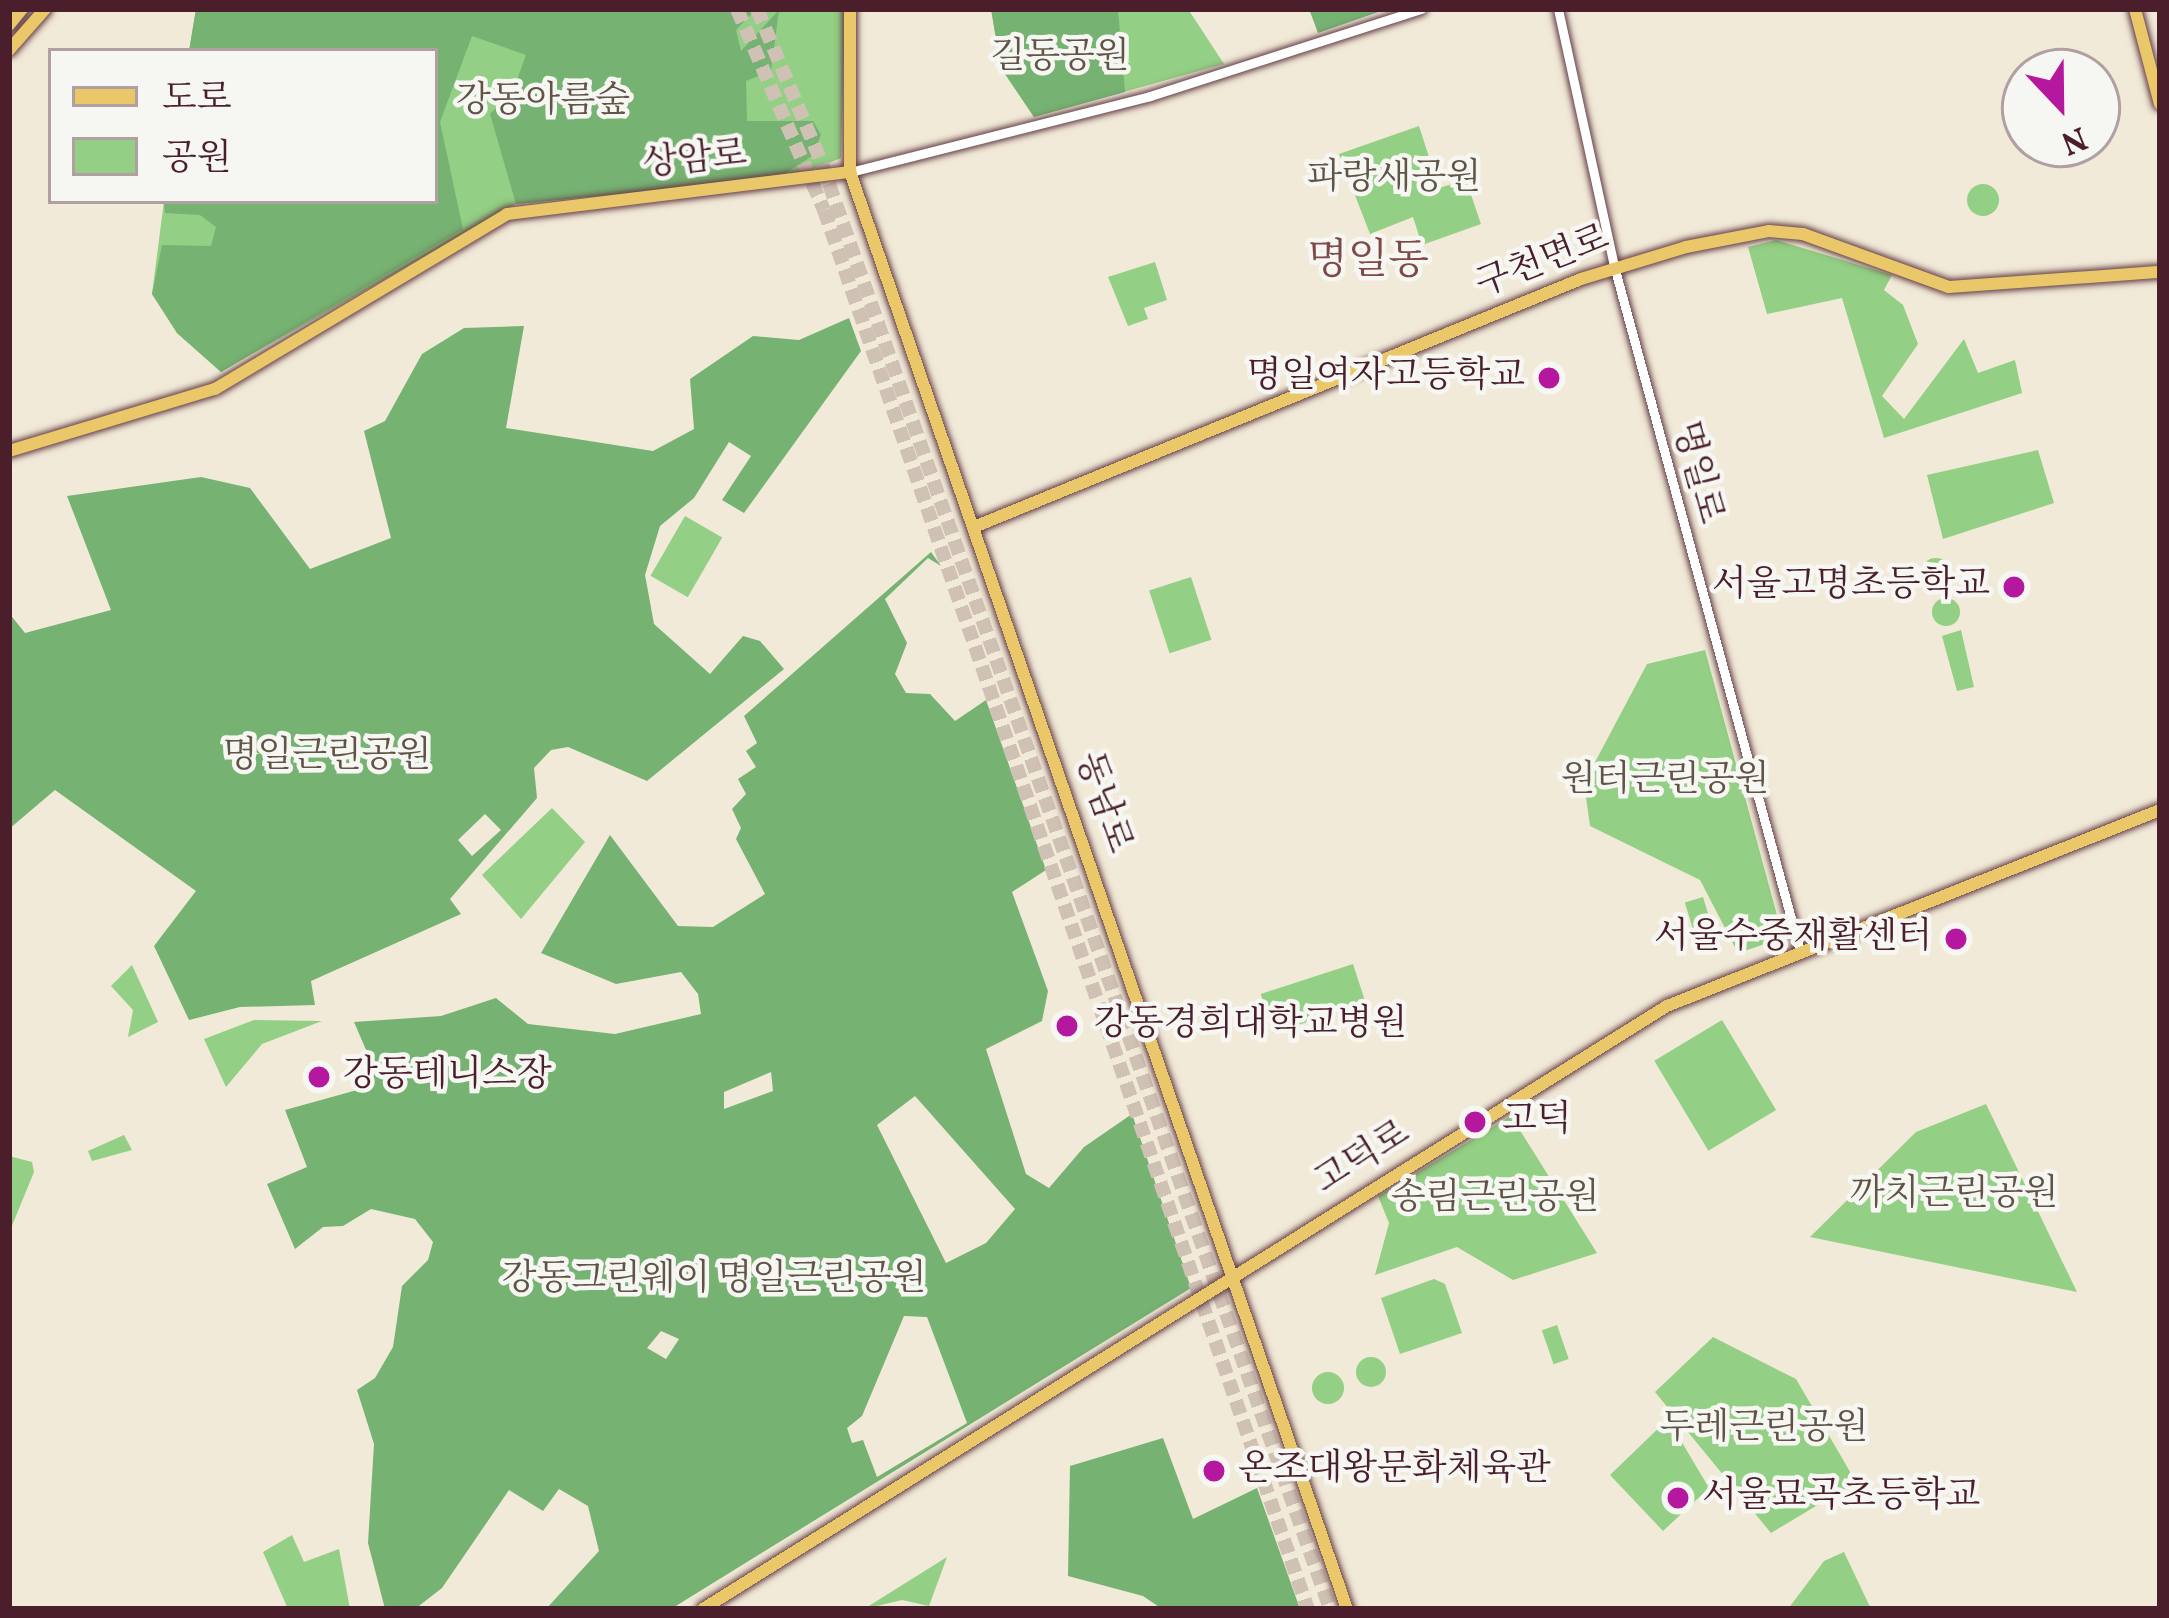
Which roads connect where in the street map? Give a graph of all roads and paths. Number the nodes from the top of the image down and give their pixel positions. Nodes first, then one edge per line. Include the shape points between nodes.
1 (22, 9) edge
2 (45, 9) edge
3 (850, 9) edge
4 (1421, 9) edge
5 (1558, 9) edge
6 (2135, 9) edge
7 (9, 25) edge
8 (9, 50) edge
9 (2160, 104) edge
10 (850, 172) junction
11 (1614, 266) junction
12 (2160, 272) edge
13 (9, 451) edge
14 (974, 527) junction
15 (2160, 810) edge
16 (1799, 948) junction
17 (1230, 1280) junction
18 (703, 1609) edge
19 (1347, 1609) edge

1 - 7 main road
2 - 8 main road
3 - 10 main road, 동남로
4 - 10 street, 상암로 via 1150,96
5 - 11 street, 명일로
6 - 9 main road
10 - 13 main road, 상암로 via 507,214 214,389
10 - 14 main road, 동남로
11 - 12 main road, 구천면로 via 1769,231 1826,241 1949,287
11 - 14 main road, 구천면로
11 - 16 street, 명일로
14 - 17 main road, 동남로
15 - 16 main road, 고덕로
16 - 17 main road, 고덕로 via 1667,1006
17 - 18 main road, 고덕로
17 - 19 main road, 동남로

